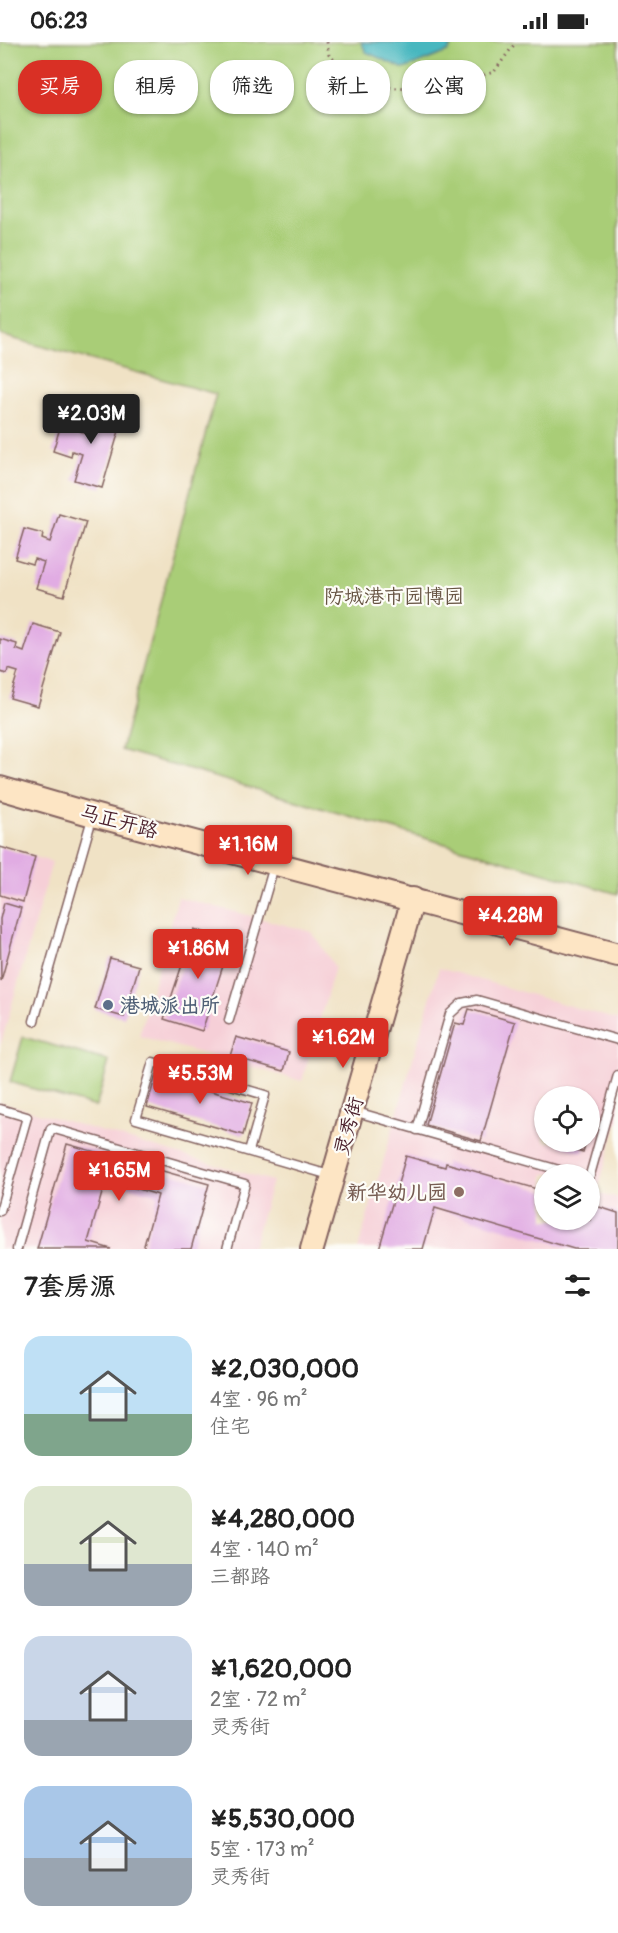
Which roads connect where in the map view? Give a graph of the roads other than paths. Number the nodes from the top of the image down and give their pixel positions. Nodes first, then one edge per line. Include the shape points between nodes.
1 (0, 788) edge
2 (93, 814) junction
3 (274, 862) junction
4 (413, 899) junction
5 (618, 955) edge
6 (229, 1020) dead end
7 (34, 1021) dead end
8 (618, 1040) edge
9 (618, 1075) edge
10 (0, 1109) edge
11 (352, 1111) junction
12 (417, 1130) junction
13 (249, 1152) junction
14 (538, 1164) edge
15 (593, 1164) edge
16 (333, 1176) junction
17 (0, 1210) edge
18 (17, 1249) edge
19 (228, 1249) edge
20 (312, 1249) edge

1 - 2 main road, 马正开路
2 - 3 main road, 马正开路
2 - 7 lane
3 - 4 main road, 马正开路
3 - 6 lane
4 - 5 main road, 马正开路
4 - 11 main road, 灵秀街
8 - 12 lane via 477,1000 462,1003 450,1014
9 - 15 lane
10 - 17 lane via 27,1117
11 - 12 lane
11 - 16 main road, 灵秀街
12 - 14 lane
13 - 13 lane via 136,1119 153,1062 265,1095
13 - 16 lane
16 - 20 main road, 灵秀街
18 - 19 lane via 51,1128 245,1184

